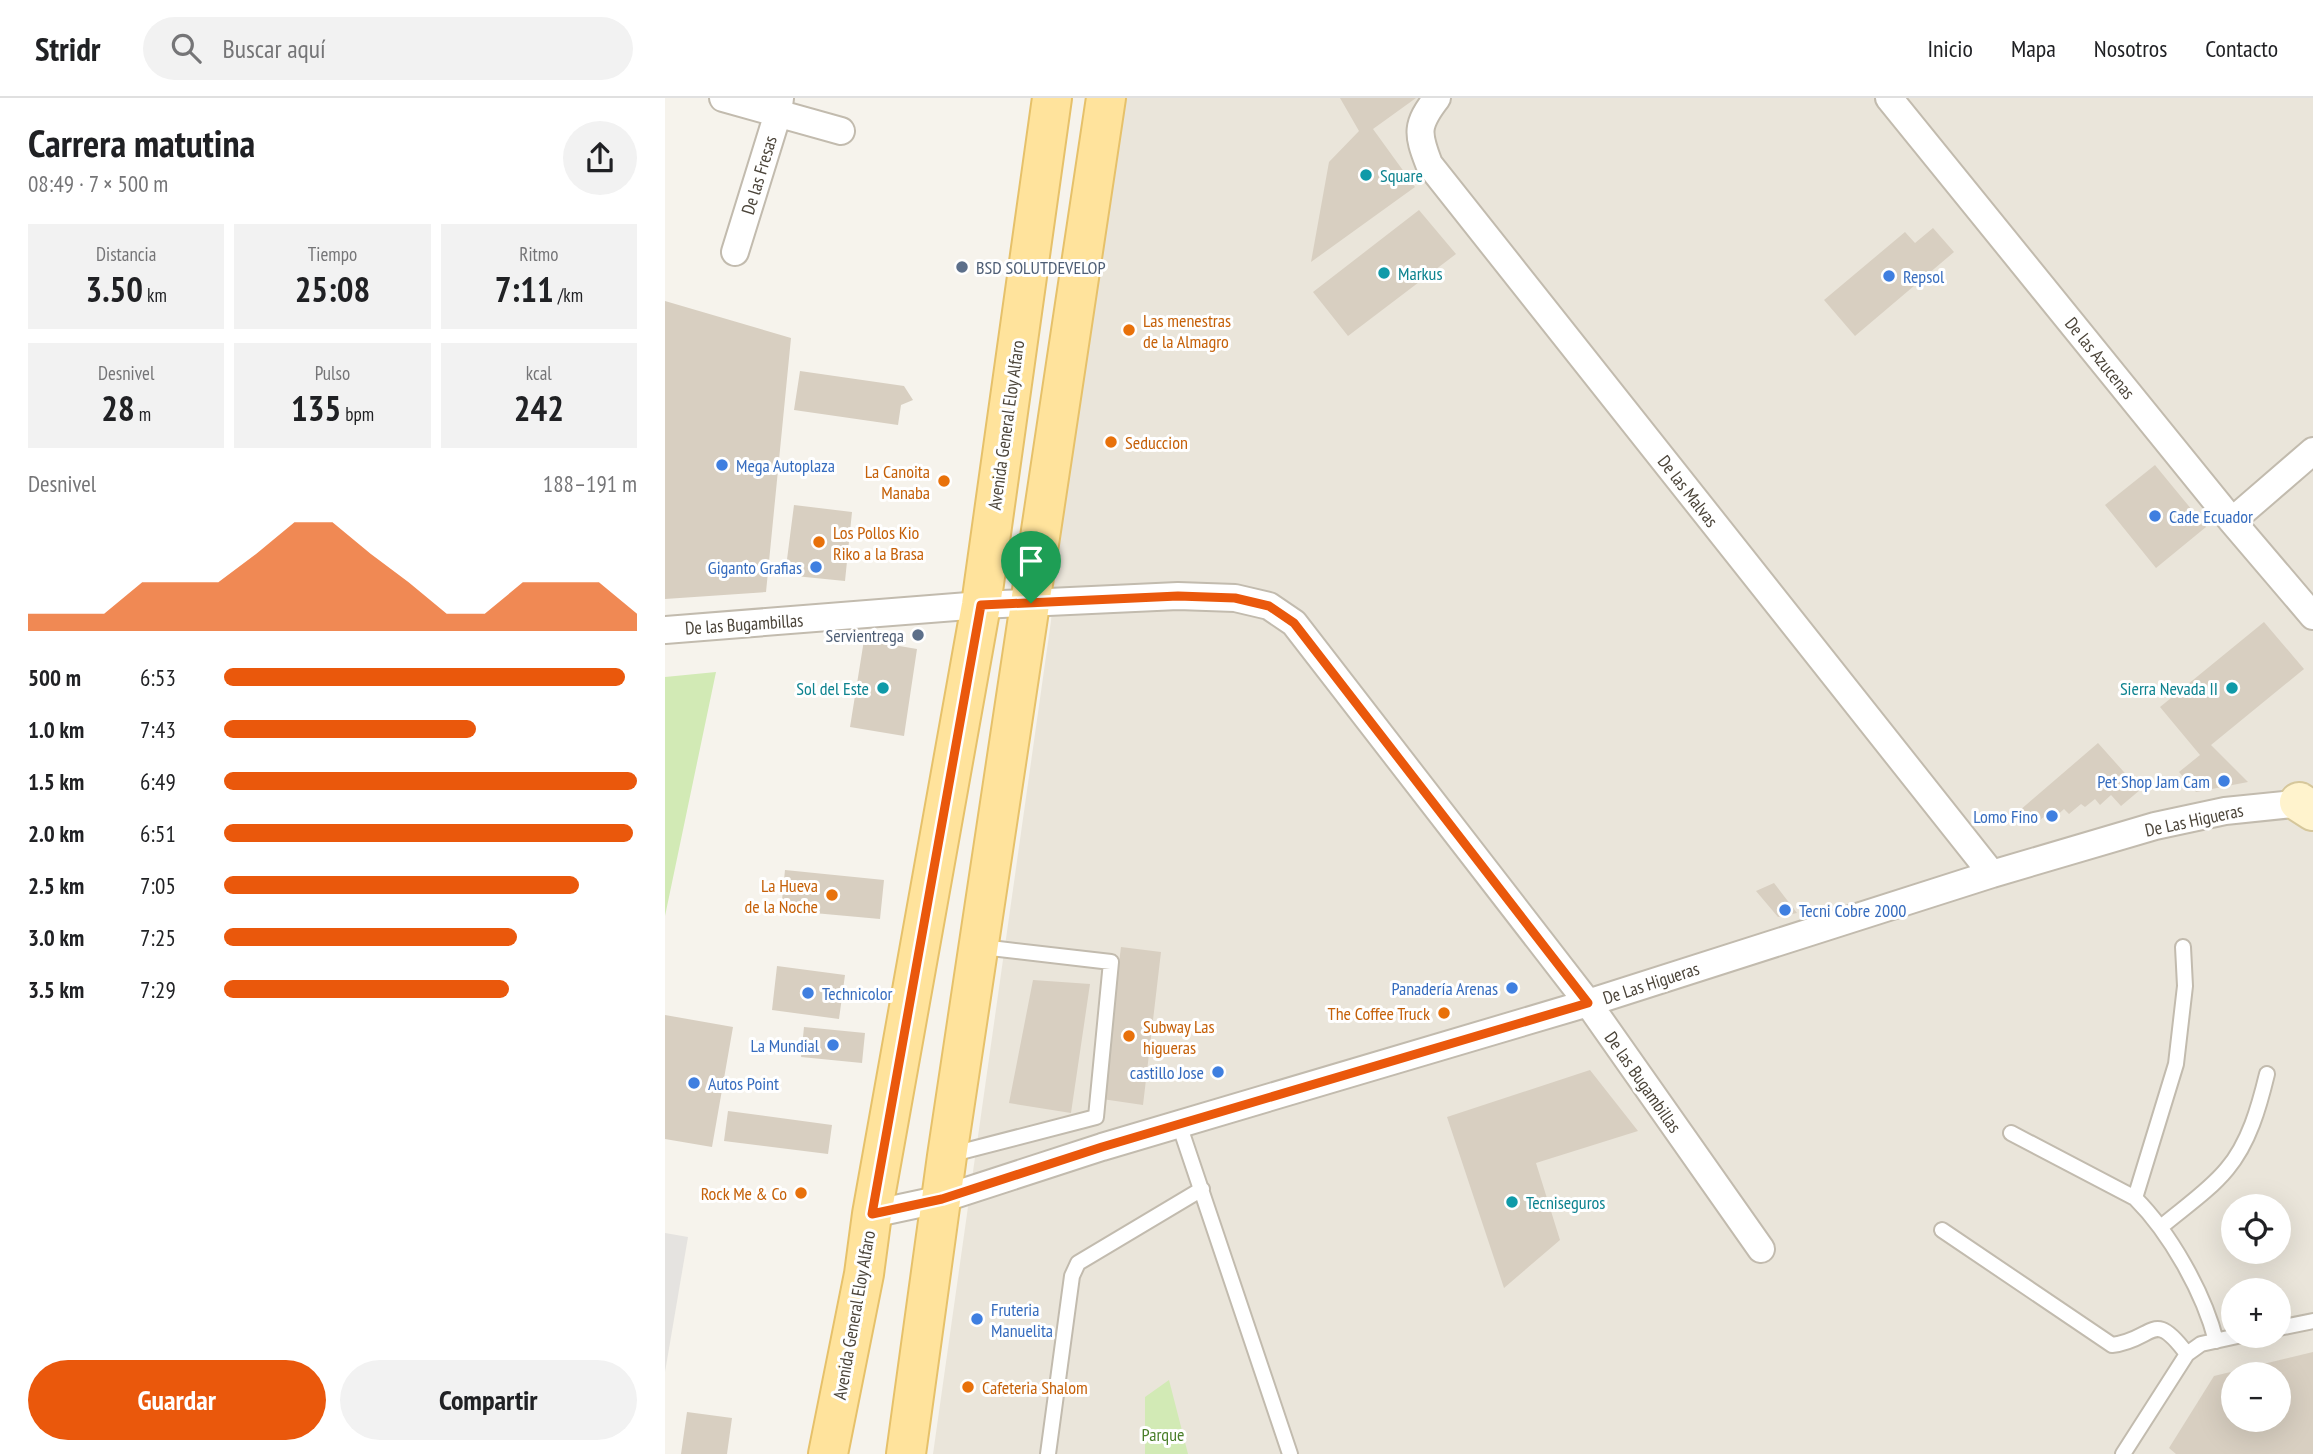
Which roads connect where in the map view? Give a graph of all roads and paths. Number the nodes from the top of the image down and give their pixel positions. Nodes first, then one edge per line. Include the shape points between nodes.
1 (723, 98) edge
2 (1052, 98) edge
3 (1106, 98) edge
4 (1437, 98) edge
5 (1889, 98) edge
6 (779, 106) edge
7 (841, 131) dead end
8 (735, 252) dead end
9 (2313, 451) edge
10 (2232, 521) junction
11 (1031, 603) junction
12 (981, 605) junction
13 (2313, 616) edge
14 (665, 630) edge
15 (2308, 805) edge
16 (1992, 874) junction
17 (978, 947) junction
18 (2183, 947) dead end
19 (1588, 1003) junction
20 (2267, 1074) dead end
21 (1179, 1124) junction
22 (1099, 1132) junction
23 (2011, 1133) dead end
24 (947, 1156) junction
25 (1202, 1189) junction
26 (2135, 1198) junction
27 (942, 1199) junction
28 (872, 1214) junction
29 (2161, 1227) junction
30 (1942, 1230) dead end
31 (1761, 1250) dead end
32 (2313, 1321) edge
33 (2291, 1326) edge
34 (2221, 1340) edge
35 (2216, 1341) junction
36 (2187, 1354) junction
37 (828, 1454) edge
38 (906, 1454) edge
39 (1048, 1454) edge
40 (1290, 1454) edge
41 (2123, 1454) edge

1 - 6 street
2 - 12 main road, Avenida General Eloy Alfaro
3 - 11 main road
4 - 16 street, De las Malvas via 1420,124 1420,141 1429,164
5 - 10 street, De las Azucenas
6 - 7 street
6 - 8 street, De las Fresas
9 - 10 street
10 - 13 street, De las Azucenas
11 - 12 street, De las Bugambillas
11 - 17 main road
11 - 19 street, De las Bugambillas via 1235,598 1269,606 1294,623
12 - 14 street, De las Bugambillas
12 - 28 main road, Avenida General Eloy Alfaro
15 - 16 street, De Las Higueras via 2225,811 2155,826
16 - 19 street, De Las Higueras
17 - 22 lane via 1111,962
17 - 24 main road
18 - 26 lane via 2185,986 2176,1064
19 - 21 street, De Las Higueras
19 - 31 street, De las Bugambillas
20 - 29 lane via 2239,1153 2226,1171
21 - 22 street, De Las Higueras
21 - 25 lane
22 - 24 lane
22 - 27 street, De Las Higueras
23 - 26 lane
24 - 27 main road
25 - 39 lane via 1078,1263 1072,1276
25 - 40 lane
26 - 29 lane
27 - 28 street, De Las Higueras
27 - 38 main road
28 - 37 main road, Avenida General Eloy Alfaro
29 - 35 lane via 2202,1298
30 - 36 lane via 2112,1345 2127,1343 2153,1328 2172,1333
32 - 33 lane
34 - 35 lane
35 - 36 lane
36 - 41 lane

